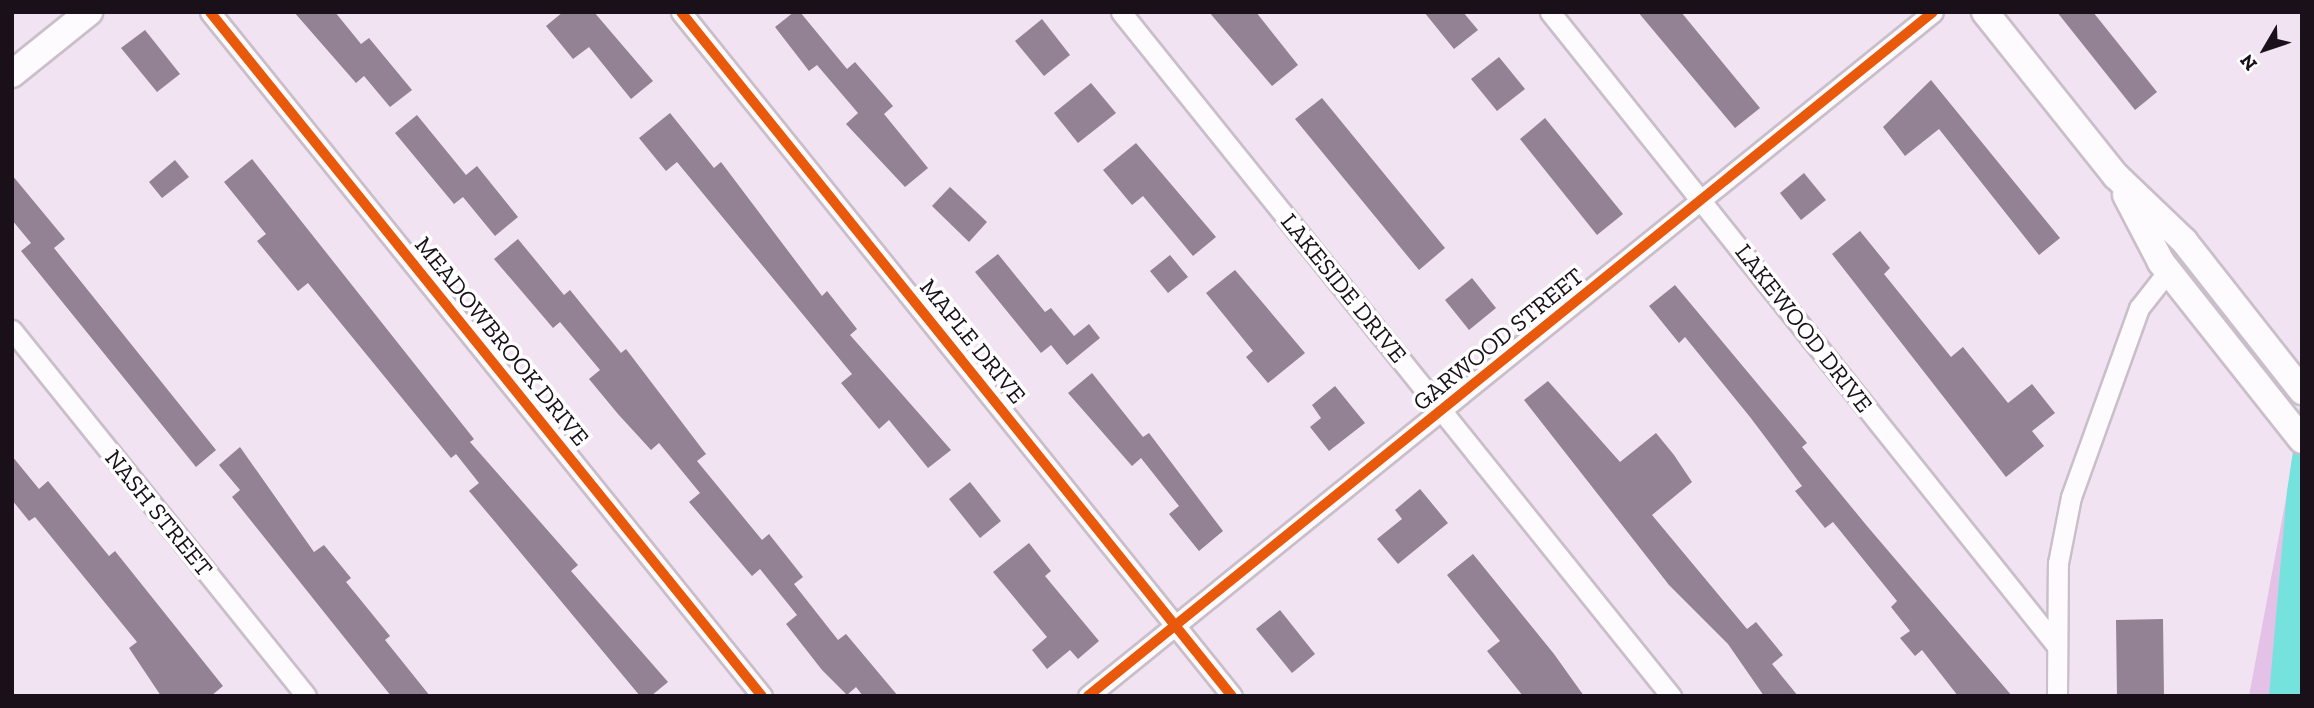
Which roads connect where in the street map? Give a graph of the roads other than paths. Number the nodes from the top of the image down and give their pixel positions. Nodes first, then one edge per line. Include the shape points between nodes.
1 (89, 12) edge
2 (210, 12) edge
3 (681, 12) edge
4 (1121, 12) edge
5 (1550, 12) edge
6 (1933, 12) edge
7 (1985, 12) edge
8 (12, 74) edge
9 (2116, 176) junction
10 (1703, 200) junction
11 (2168, 271) junction
12 (12, 330) edge
13 (2297, 385) edge
14 (1443, 411) junction
15 (2302, 440) edge
16 (1177, 626) junction
17 (2056, 645) junction
18 (306, 696) edge
19 (762, 696) edge
20 (1088, 696) edge
21 (1232, 696) edge
22 (1671, 696) edge
23 (2057, 696) edge

1 - 8 main road
2 - 19 street, MEADOWBROOK DRIVE
3 - 16 street, MAPLE DRIVE
4 - 14 street, LAKESIDE DRIVE
5 - 10 street, LAKEWOOD DRIVE
6 - 10 street, GARWOOD STREET
7 - 9 main road
9 - 11 main road
9 - 13 main road via 2184,241
10 - 14 street, GARWOOD STREET
10 - 17 street, LAKEWOOD DRIVE
11 - 15 main road
11 - 17 street via 2140,308 2071,497 2058,563
12 - 18 street, NASH STREET
14 - 16 street, GARWOOD STREET
14 - 22 street, LAKESIDE DRIVE
16 - 20 street, GARWOOD STREET
16 - 21 street, MAPLE DRIVE
17 - 23 street

